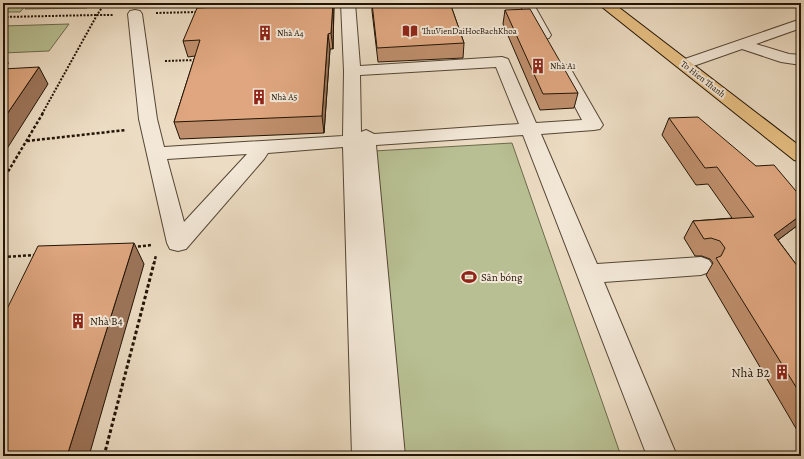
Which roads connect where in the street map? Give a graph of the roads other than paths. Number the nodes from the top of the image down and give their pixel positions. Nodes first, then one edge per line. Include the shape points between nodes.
1 (526, 3) edge
2 (604, 3) edge
3 (354, 4) edge
4 (135, 14) road end
5 (801, 24) edge
6 (741, 44) junction
7 (801, 60) edge
8 (685, 64) junction
9 (358, 70) junction
10 (531, 130) junction
11 (359, 140) junction
12 (262, 146) junction
13 (157, 154) junction
14 (801, 156) edge
15 (701, 266) dead end
16 (589, 274) junction
17 (367, 456) edge
18 (390, 456) edge
19 (662, 456) edge

1 - 10 street via 594,125
2 - 8 main road, To Hien Thanh
3 - 9 street
4 - 13 street via 148,119
5 - 6 street
6 - 7 street via 787,59
6 - 8 street
8 - 14 main road, To Hien Thanh
9 - 10 street via 502,62
9 - 11 street
10 - 11 street
10 - 16 street
11 - 12 street
11 - 17 street
11 - 18 street
12 - 13 street
12 - 13 street via 247,167 169,244
15 - 16 street
16 - 19 street

